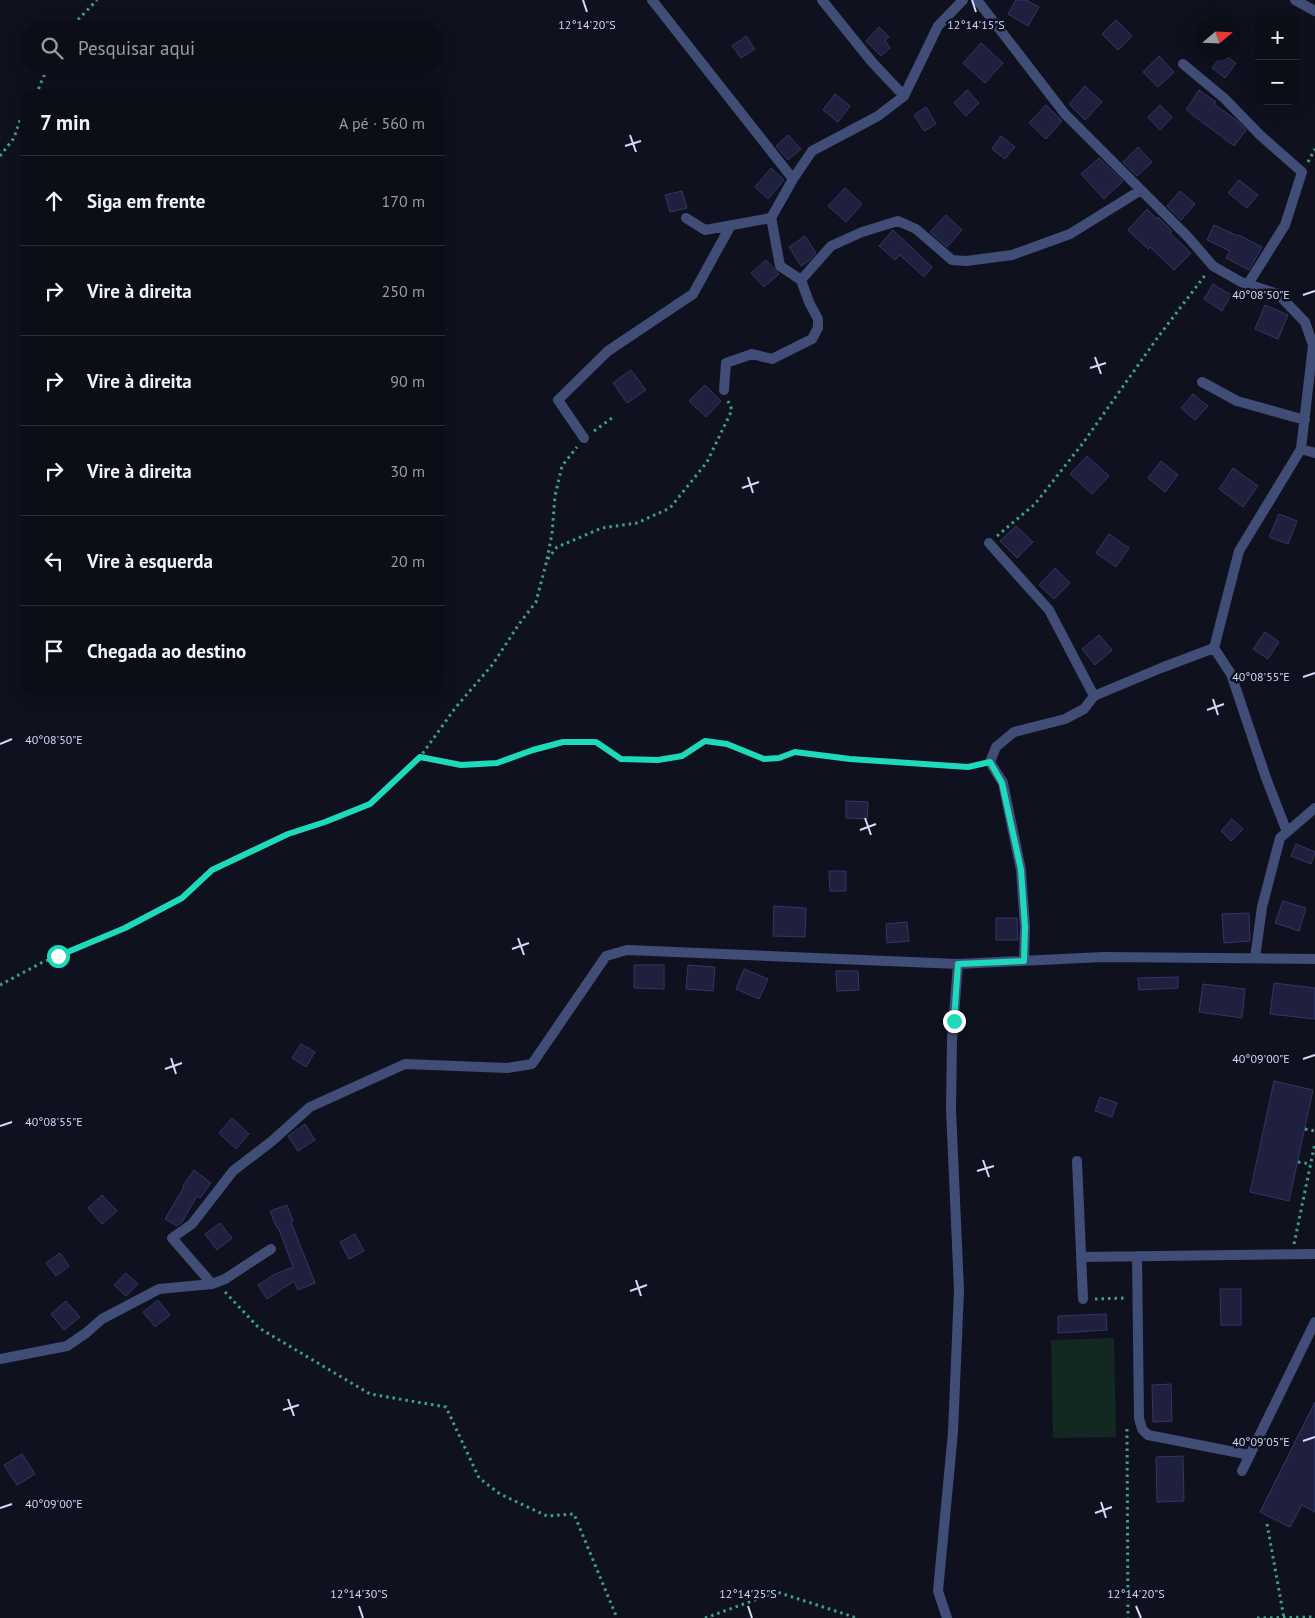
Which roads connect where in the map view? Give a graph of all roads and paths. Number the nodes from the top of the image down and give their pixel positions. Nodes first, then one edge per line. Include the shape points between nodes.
1 (97, 0) edge
2 (652, 0) edge
3 (822, 0) edge
4 (964, 0) edge
5 (976, 0) edge
6 (1295, 0) edge
7 (1315, 11) edge
8 (78, 20) edge
9 (1183, 64) dead end
10 (44, 75) edge
11 (38, 90) edge
12 (904, 96) junction
13 (20, 120) edge
14 (0, 156) edge
15 (793, 179) junction
16 (1141, 190) junction
17 (771, 217) junction
18 (686, 218) dead end
19 (731, 225) junction
20 (1213, 266) junction
21 (801, 280) junction
22 (1248, 284) junction
23 (1202, 382) dead end
24 (724, 390) joint
25 (612, 418) dead end
26 (1305, 420) junction
27 (584, 438) junction
28 (1301, 449) junction
29 (1315, 453) edge
30 (989, 543) joint
31 (547, 560) junction
32 (1214, 648) junction
33 (1094, 696) junction
34 (420, 757) junction
35 (990, 762) junction
36 (1315, 808) edge
37 (1287, 832) junction
38 (1255, 958) junction
39 (1315, 959) edge
40 (1024, 961) junction
41 (958, 964) junction
42 (0, 985) edge
43 (1305, 1129) dead end
44 (1315, 1131) edge
45 (1315, 1143) edge
46 (1077, 1161) dead end
47 (1298, 1162) dead end
48 (1311, 1164) junction
49 (271, 1248) dead end
50 (1292, 1254) junction
51 (1315, 1254) edge
52 (1137, 1256) junction
53 (1081, 1257) junction
54 (212, 1284) junction
55 (1083, 1299) joint
56 (1127, 1308) dead end
57 (1315, 1322) edge
58 (0, 1359) edge
59 (1127, 1424) dead end
60 (1250, 1455) junction
61 (1242, 1471) dead end
62 (1267, 1524) dead end
63 (1315, 1617) edge
64 (617, 1618) edge
65 (705, 1618) edge
66 (857, 1618) edge
67 (947, 1618) edge
68 (1128, 1618) edge
69 (1257, 1618) edge
70 (1284, 1618) edge

1 - 8 path
2 - 15 street
3 - 12 street
4 - 12 street via 938,26
5 - 16 street via 1065,114
6 - 7 street
9 - 22 street via 1302,172 1285,225
10 - 11 path
12 - 15 street via 878,116 812,151
13 - 14 path via 14,138
15 - 17 street
16 - 20 street
16 - 21 street via 1070,234 1012,255 975,260 952,260 916,229 898,221 831,246
17 - 19 street
17 - 21 street via 780,266
18 - 19 street via 705,230
19 - 27 street via 693,294 608,351 558,400
20 - 22 street
20 - 30 path via 1035,504
21 - 24 street via 818,319 818,328 812,338 772,359 752,354 726,363
22 - 26 street via 1278,294 1305,322 1313,345
23 - 26 street via 1237,401
24 - 31 path via 732,410 707,462 670,508 637,523 602,528 557,547
25 - 27 path
26 - 28 street
27 - 31 path via 562,466
28 - 29 street
28 - 32 street via 1239,551
30 - 33 street via 1049,610
31 - 34 path via 536,602
32 - 33 street
32 - 37 street via 1231,674
33 - 35 street via 1084,709 1065,719 1014,732 996,747
34 - 35 path via 461,765 497,763 563,742 596,742 621,759 658,760 682,756 705,741 727,744 764,759 795,752 968,767
34 - 42 path via 370,804 288,834 212,870 182,898
35 - 40 street via 1002,783 1021,870
36 - 37 street
37 - 38 street via 1280,838 1262,907
38 - 39 street
38 - 40 street via 1103,957
40 - 41 street
41 - 54 street via 627,950 606,956 532,1064 507,1068 405,1064 310,1107 233,1171 192,1224 172,1238
41 - 67 street via 951,1109 959,1290 953,1432 938,1591
43 - 44 path
45 - 48 path
46 - 53 street
47 - 48 path
48 - 50 path
49 - 54 street
50 - 51 street
50 - 52 street
52 - 53 street
52 - 60 street via 1139,1418 1142,1428 1148,1435
53 - 55 street
54 - 58 street via 159,1289 102,1319 67,1346
54 - 64 path via 222,1289 259,1328 370,1394 446,1407 479,1478 500,1494 547,1516 574,1514
55 - 56 path via 1127,1298
57 - 60 street
59 - 68 path
60 - 61 street
62 - 70 path
63 - 70 path
65 - 66 path via 777,1592
69 - 70 path

